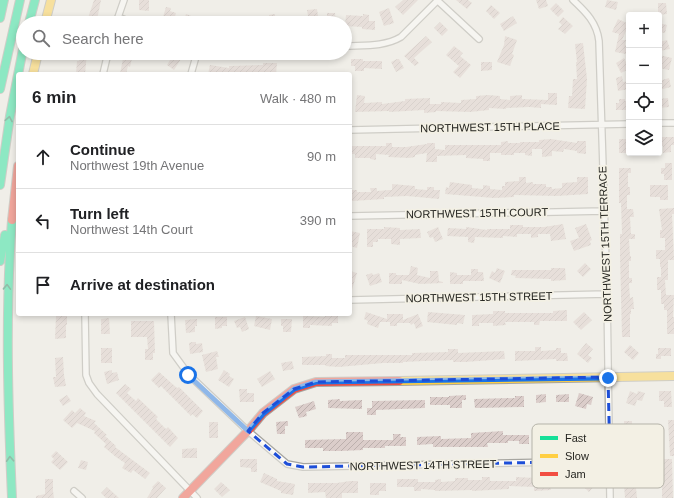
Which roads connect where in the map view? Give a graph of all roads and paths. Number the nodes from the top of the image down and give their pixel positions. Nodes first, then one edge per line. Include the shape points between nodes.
1 (4, 0) edge
2 (20, 0) edge
3 (35, 0) edge
4 (51, 0) edge
5 (124, 0) edge
6 (438, 0) edge
7 (572, 0) edge
8 (16, 16) edge
9 (31, 16) edge
10 (47, 16) edge
11 (118, 16) edge
12 (0, 18) edge
13 (16, 18) edge
14 (479, 39) dead end
15 (352, 46) edge
16 (21, 60) edge
17 (37, 60) edge
18 (106, 60) edge
19 (195, 60) edge
20 (19, 72) edge
21 (34, 72) edge
22 (103, 72) edge
23 (192, 72) edge
24 (16, 85) edge
25 (0, 89) edge
26 (662, 123) edge
27 (674, 123) edge
28 (602, 124) junction
29 (626, 124) edge
30 (352, 130) edge
31 (16, 181) edge
32 (0, 185) edge
33 (15, 188) junction
34 (604, 211) junction
35 (352, 216) edge
36 (0, 261) edge
37 (607, 294) junction
38 (352, 300) edge
39 (85, 316) edge
40 (171, 316) edge
41 (674, 376) edge
42 (608, 378) junction
43 (609, 424) edge
44 (248, 431) junction
45 (532, 463) edge
46 (74, 491) dead end
47 (190, 491) junction
48 (12, 498) edge
49 (82, 498) edge
50 (184, 498) edge
51 (198, 498) edge

1 - 12 main road
2 - 8 main road
3 - 9 main road
4 - 10 main road
5 - 11 street
6 - 14 street
6 - 15 street via 394,41
7 - 28 street, NORTHWEST 15TH TERRACE via 586,12 598,32
13 - 25 main road
20 -> 16 main road
17 - 21 main road
18 - 22 street
19 - 23 street
32 -> 24 main road
26 - 27 street
28 - 29 street, NORTHWEST 15TH PLACE
28 - 30 street, NORTHWEST 15TH PLACE
28 - 34 street, NORTHWEST 15TH TERRACE
31 - 33 main road
33 - 36 main road
48 -> 33 main road via 6,328
34 - 35 street, NORTHWEST 15TH COURT
34 - 37 street, NORTHWEST 15TH TERRACE
37 - 38 street, NORTHWEST 15TH STREET
37 - 42 street, NORTHWEST 15TH TERRACE
39 - 47 street via 86,375 89,383
40 - 44 street, NORTHWEST 14TH STREET via 173,353 188,375
41 - 42 main road
42 - 43 street, NORTHWEST 15TH TERRACE
42 - 44 main road via 316,382 294,389 263,414
44 - 45 street, NORTHWEST 14TH STREET via 287,464 303,467
44 - 47 main road
46 - 49 street
47 - 50 main road
47 - 51 street

